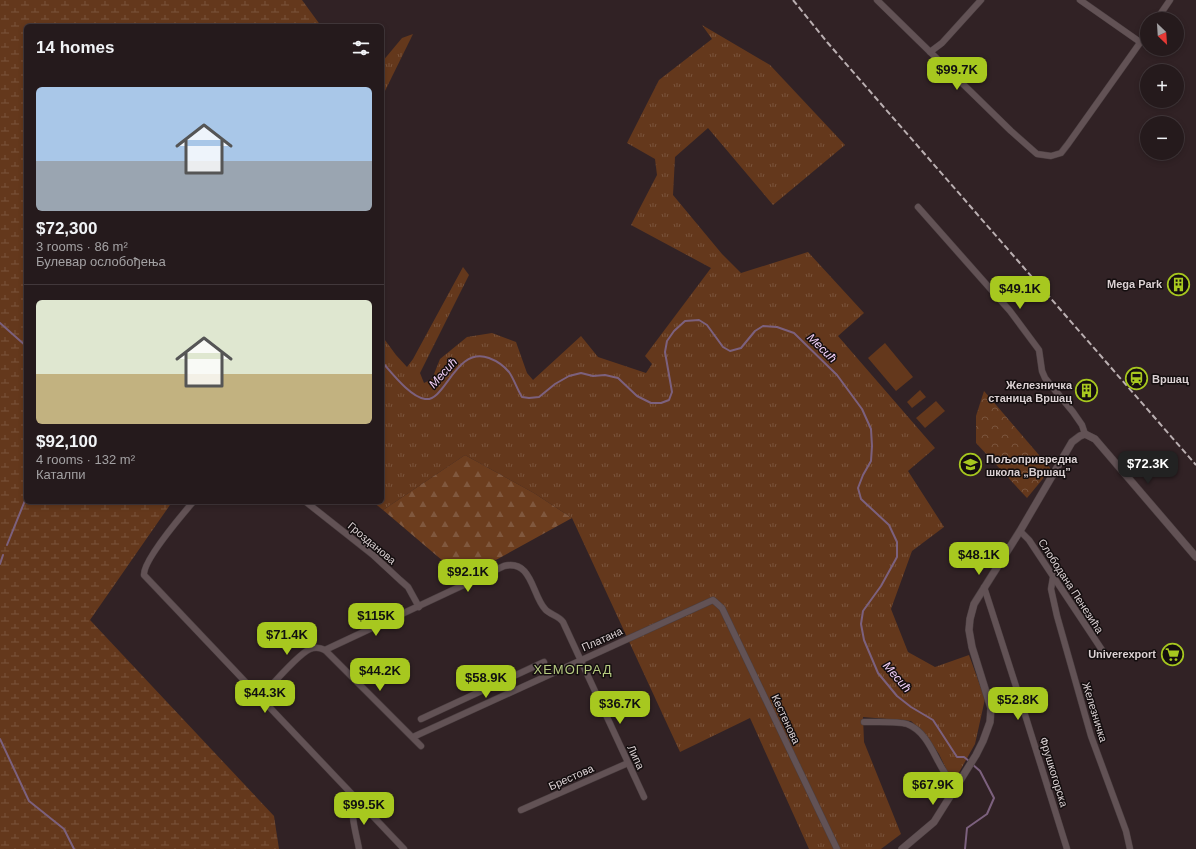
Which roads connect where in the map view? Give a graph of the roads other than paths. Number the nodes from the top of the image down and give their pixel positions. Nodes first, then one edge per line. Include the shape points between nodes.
1 (877, 0) edge
2 (981, 0) edge
3 (1080, 0) edge
4 (1170, 0) edge
5 (1162, 12) edge
6 (1140, 42) joint
7 (930, 52) junction
8 (918, 207) dead end
9 (1085, 434) junction
10 (191, 504) edge
11 (309, 504) edge
12 (1020, 531) junction
13 (1196, 557) edge
14 (1053, 577) junction
15 (984, 587) junction
16 (713, 600) joint
17 (419, 607) junction
18 (326, 650) junction
19 (1104, 653) dead end
20 (580, 660) junction
21 (544, 662) dead end
22 (260, 697) junction
23 (461, 701) junction
24 (466, 713) junction
25 (421, 720) dead end
26 (864, 722) dead end
27 (413, 737) junction
28 (421, 746) dead end
29 (628, 763) junction
30 (958, 785) junction
31 (644, 797) dead end
32 (356, 799) junction
33 (521, 810) dead end
34 (359, 849) edge
35 (404, 849) edge
36 (837, 849) edge
37 (902, 849) edge
38 (1067, 849) edge
39 (1130, 849) edge

1 - 7 street
2 - 7 street via 942,43
3 - 6 street
4 - 5 street
6 - 7 street via 1061,153 1051,156 1037,154
8 - 9 street via 1010,312 1039,350 1045,378 1073,412
9 - 12 street via 1072,442
9 - 13 street via 1100,444
10 - 22 street via 172,526 145,566 144,572
11 - 17 street, Грозданова via 373,555 408,587
12 - 14 street, Слободана Пенезића via 1029,540
12 - 15 street
14 - 19 street, Слободана Пенезића
14 - 39 street, Железничка via 1051,589 1057,616 1088,728 1126,831
15 - 30 street via 974,604 969,630 991,708 990,722 976,756
15 - 38 street, Фрушкогорска
16 - 20 street, Платана
16 - 36 street, Кестенова via 722,608
17 - 18 street
17 - 20 street, Липа via 504,566 518,566 526,572 546,610 561,619
18 - 22 street via 312,648 302,654
18 - 27 street
20 - 24 street, Платана
20 - 29 street, Липа
21 - 23 street
22 - 32 street
23 - 24 street
23 - 25 street
24 - 27 street, Платана
26 - 30 street via 907,724 916,730 936,755 944,773
27 - 28 street
29 - 31 street, Липа
29 - 33 street, Брестова
30 - 37 street via 934,822
32 - 34 street via 353,806
32 - 35 street

